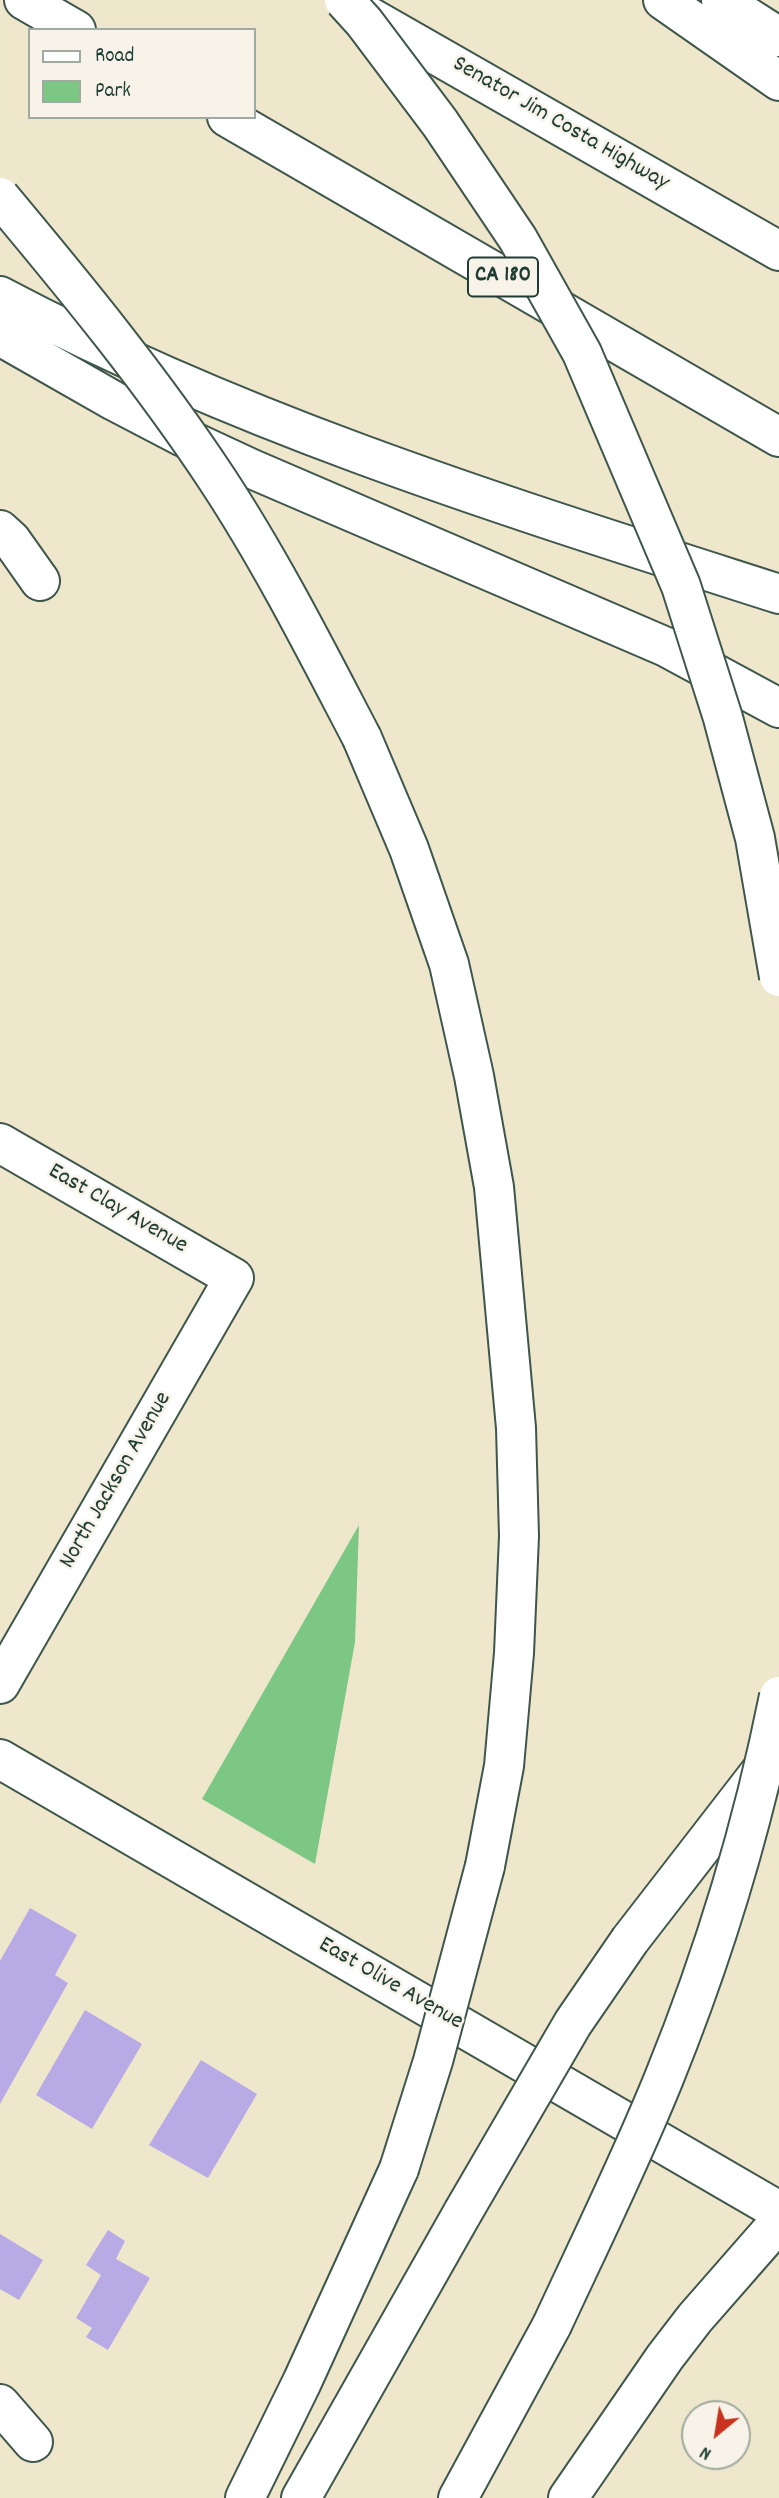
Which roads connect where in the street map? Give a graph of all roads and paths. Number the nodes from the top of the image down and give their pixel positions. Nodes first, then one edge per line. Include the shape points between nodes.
1 (24, 0) edge
2 (342, 0) edge
3 (663, 0) edge
4 (721, 0) edge
5 (73, 28) edge
6 (779, 37) edge
7 (779, 81) edge
8 (230, 119) edge
9 (0, 197) edge
10 (779, 251) edge
11 (0, 296) edge
12 (0, 336) edge
13 (779, 437) edge
14 (0, 530) edge
15 (40, 581) dead end
16 (779, 594) edge
17 (779, 708) edge
18 (779, 977) edge
19 (0, 1143) edge
20 (234, 1278) joint
21 (0, 1684) edge
22 (779, 1696) edge
23 (779, 1748) edge
24 (0, 1759) edge
25 (779, 2211) edge
26 (779, 2222) edge
27 (0, 2404) edge
28 (33, 2442) dead end
29 (245, 2498) edge
30 (301, 2498) edge
31 (458, 2498) edge
32 (568, 2498) edge

1 - 5 main road
2 - 10 main road, Senator Jim Costa Highway
2 - 18 main road, bridge via 440,123 518,239 582,352 694,625 755,838
3 - 7 main road
4 - 6 main road
8 - 13 main road, CA 180
9 - 29 main road, bridge via 153,386 218,480 362,738 409,849 449,964 494,1187 516,1428 519,1536 504,1766 485,1866 433,2061 398,2169
11 - 16 main road via 137,364 366,458
12 - 17 main road via 181,436 666,647
14 - 15 main road
19 - 20 main road, East Clay Avenue
20 - 21 main road, North Jackson Avenue
22 - 31 main road, bridge via 734,1881 665,2076 552,2325
23 - 30 main road, bridge via 630,1940 573,2022
24 - 25 main road, East Olive Avenue
26 - 32 main road via 665,2357
27 - 28 main road

